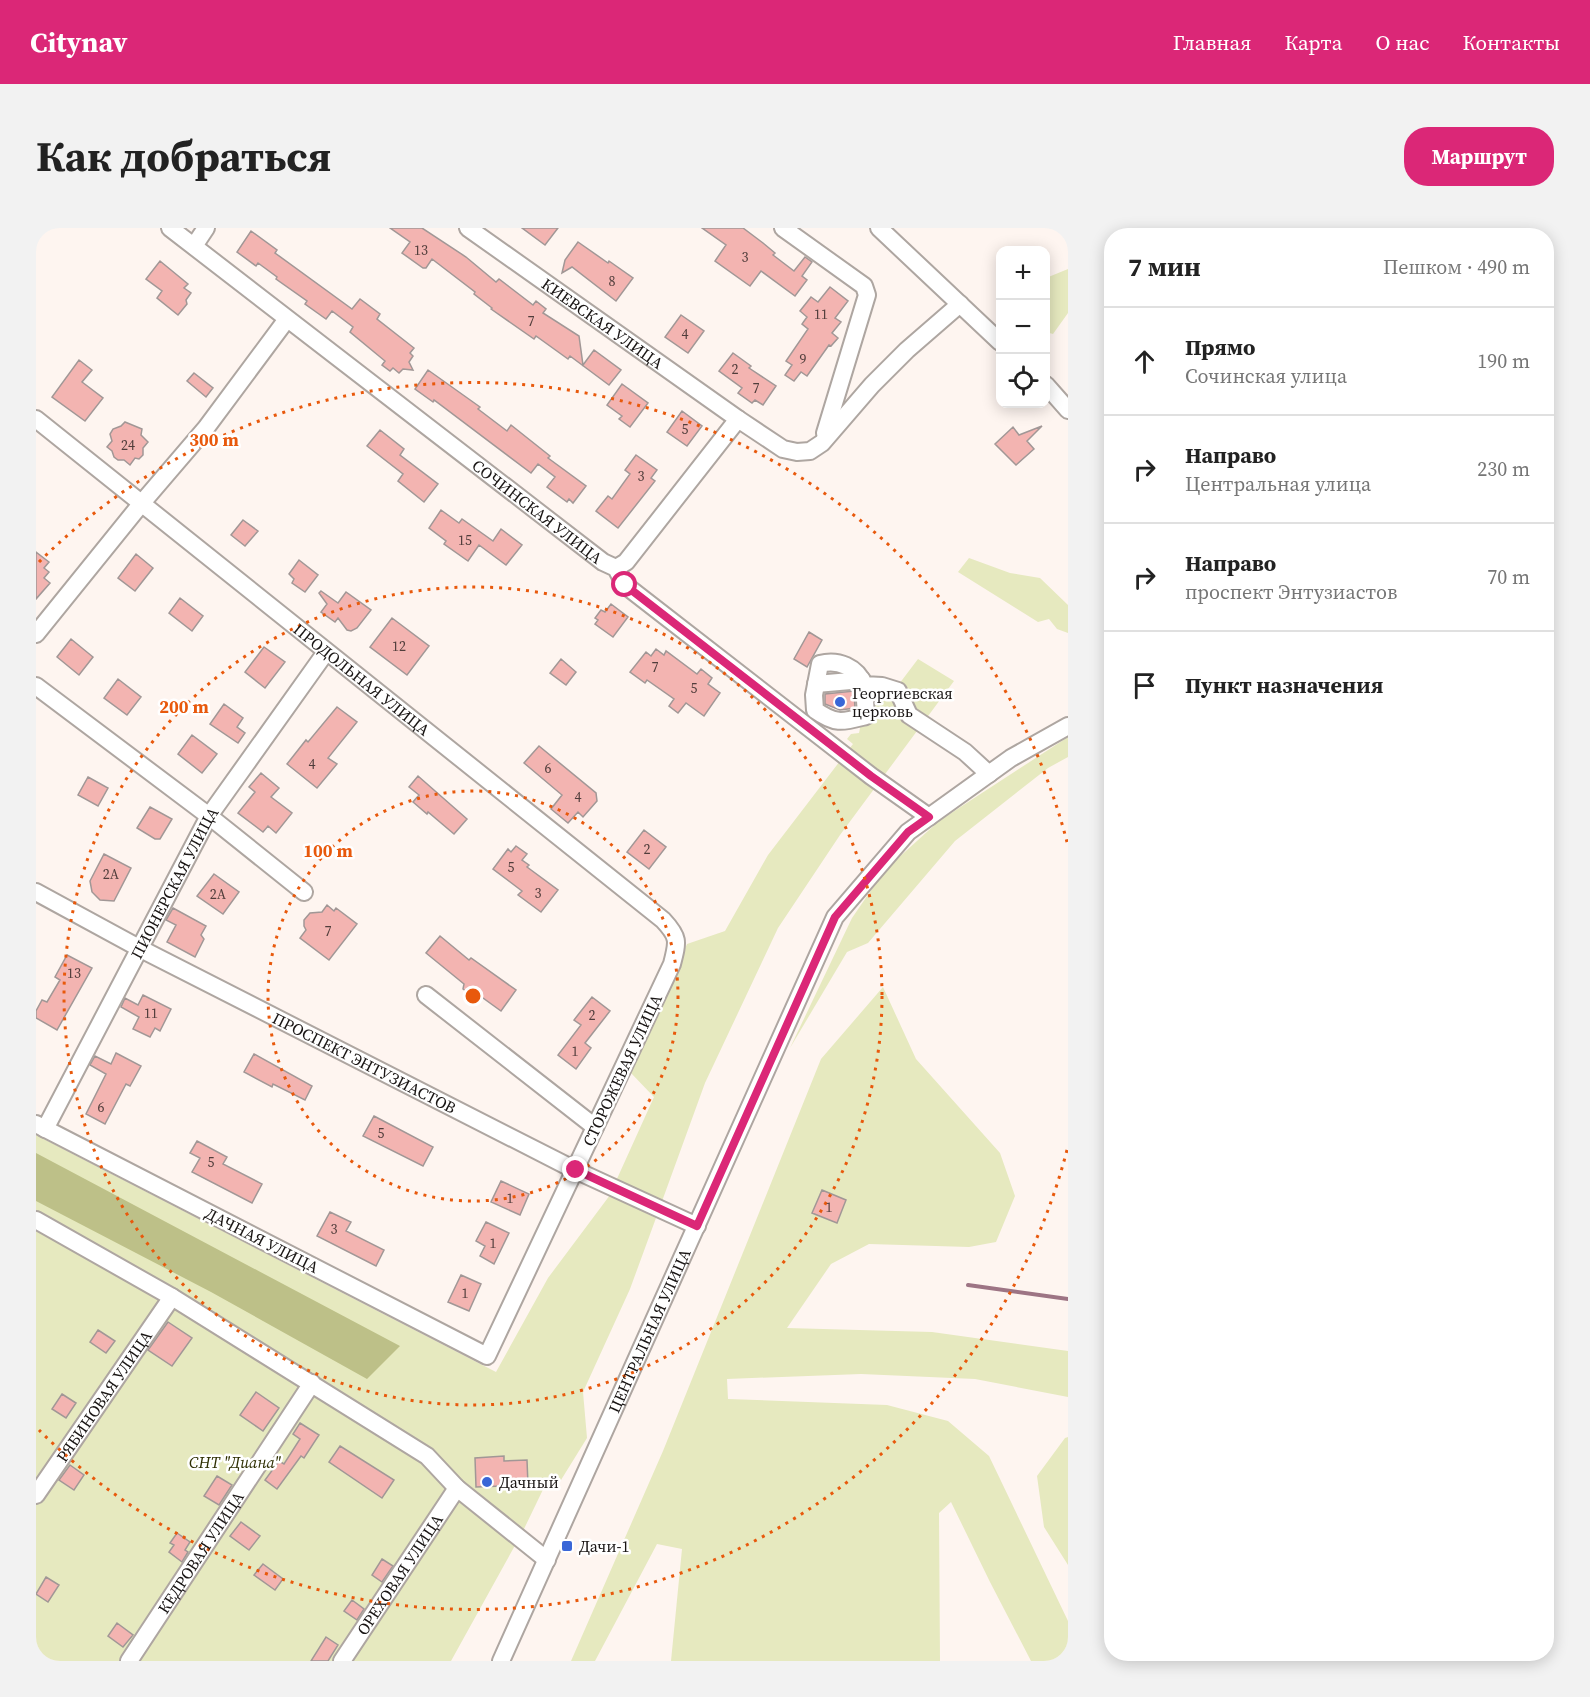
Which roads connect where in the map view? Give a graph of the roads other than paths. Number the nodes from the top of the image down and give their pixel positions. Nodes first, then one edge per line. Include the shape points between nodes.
1 (170, 228) edge
2 (206, 228) edge
3 (468, 228) edge
4 (783, 228) edge
5 (879, 228) edge
6 (194, 246) junction
7 (960, 304) junction
8 (287, 320) junction
9 (996, 338) edge
10 (1050, 390) edge
11 (1068, 410) edge
12 (36, 419) edge
13 (738, 419) junction
14 (822, 442) junction
15 (141, 504) junction
16 (616, 568) junction
17 (36, 634) edge
18 (326, 652) junction
19 (863, 683) junction
20 (36, 686) edge
21 (1068, 726) edge
22 (989, 774) junction
23 (209, 816) junction
24 (929, 817) junction
25 (36, 892) edge
26 (304, 892) dead end
27 (677, 945) joint
28 (139, 948) junction
29 (426, 995) dead end
30 (40, 1126) edge
31 (595, 1127) junction
32 (576, 1170) junction
33 (36, 1220) edge
34 (697, 1226) junction
35 (172, 1297) junction
36 (487, 1356) joint
37 (312, 1383) junction
38 (457, 1488) junction
39 (36, 1495) edge
40 (548, 1560) junction
41 (129, 1661) edge
42 (342, 1661) edge
43 (501, 1661) edge

1 - 6 street, СОЧИНСКАЯ УЛИЦА
2 - 6 street
3 - 13 street, КИЕВСКАЯ УЛИЦА
4 - 14 street via 864,286 867,295
5 - 7 street
6 - 8 street, СОЧИНСКАЯ УЛИЦА
7 - 9 street
7 - 14 street via 872,385
8 - 15 street via 206,428
8 - 16 street, СОЧИНСКАЯ УЛИЦА via 603,562
10 - 11 street
12 - 15 street, ПРОДОЛЬНАЯ УЛИЦА
13 - 14 street, КИЕВСКАЯ УЛИЦА via 783,449 810,451
13 - 16 street via 626,562
15 - 17 street
15 - 18 street, ПРОДОЛЬНАЯ УЛИЦА
16 - 24 street, СОЧИНСКАЯ УЛИЦА via 625,585
18 - 23 street, ПИОНЕРСКАЯ УЛИЦА
18 - 27 street, ПРОДОЛЬНАЯ УЛИЦА via 663,920 675,933
19 - 19 street via 866,716 841,722 815,710 820,664 831,661 847,666 860,675
19 - 22 street via 898,691 909,715 965,752
20 - 23 street
21 - 22 street, ЦЕНТРАЛЬНАЯ УЛИЦА
22 - 24 street, ЦЕНТРАЛЬНАЯ УЛИЦА
23 - 26 street
23 - 28 street, ПИОНЕРСКАЯ УЛИЦА
24 - 34 street, ЦЕНТРАЛЬНАЯ УЛИЦА via 908,832 835,917
25 - 28 street, ПРОСПЕКТ ЭНТУЗИАСТОВ
27 - 31 street, СТОРОЖЕВАЯ УЛИЦА via 672,964
28 - 30 street, ПИОНЕРСКАЯ УЛИЦА
28 - 32 street, ПРОСПЕКТ ЭНТУЗИАСТОВ
29 - 31 street
30 - 36 street, ДАЧНАЯ УЛИЦА
31 - 32 street, СТОРОЖЕВАЯ УЛИЦА
32 - 34 street, ПРОСПЕКТ ЭНТУЗИАСТОВ
32 - 36 street, СТОРОЖЕВАЯ УЛИЦА
33 - 35 street
34 - 40 street, ЦЕНТРАЛЬНАЯ УЛИЦА
35 - 37 street
35 - 39 street, РЯБИНОВАЯ УЛИЦА
37 - 38 street via 427,1456
37 - 41 street, КЕДРОВАЯ УЛИЦА
38 - 40 street
38 - 42 street, ОРЕХОВАЯ УЛИЦА
40 - 43 street, ЦЕНТРАЛЬНАЯ УЛИЦА

